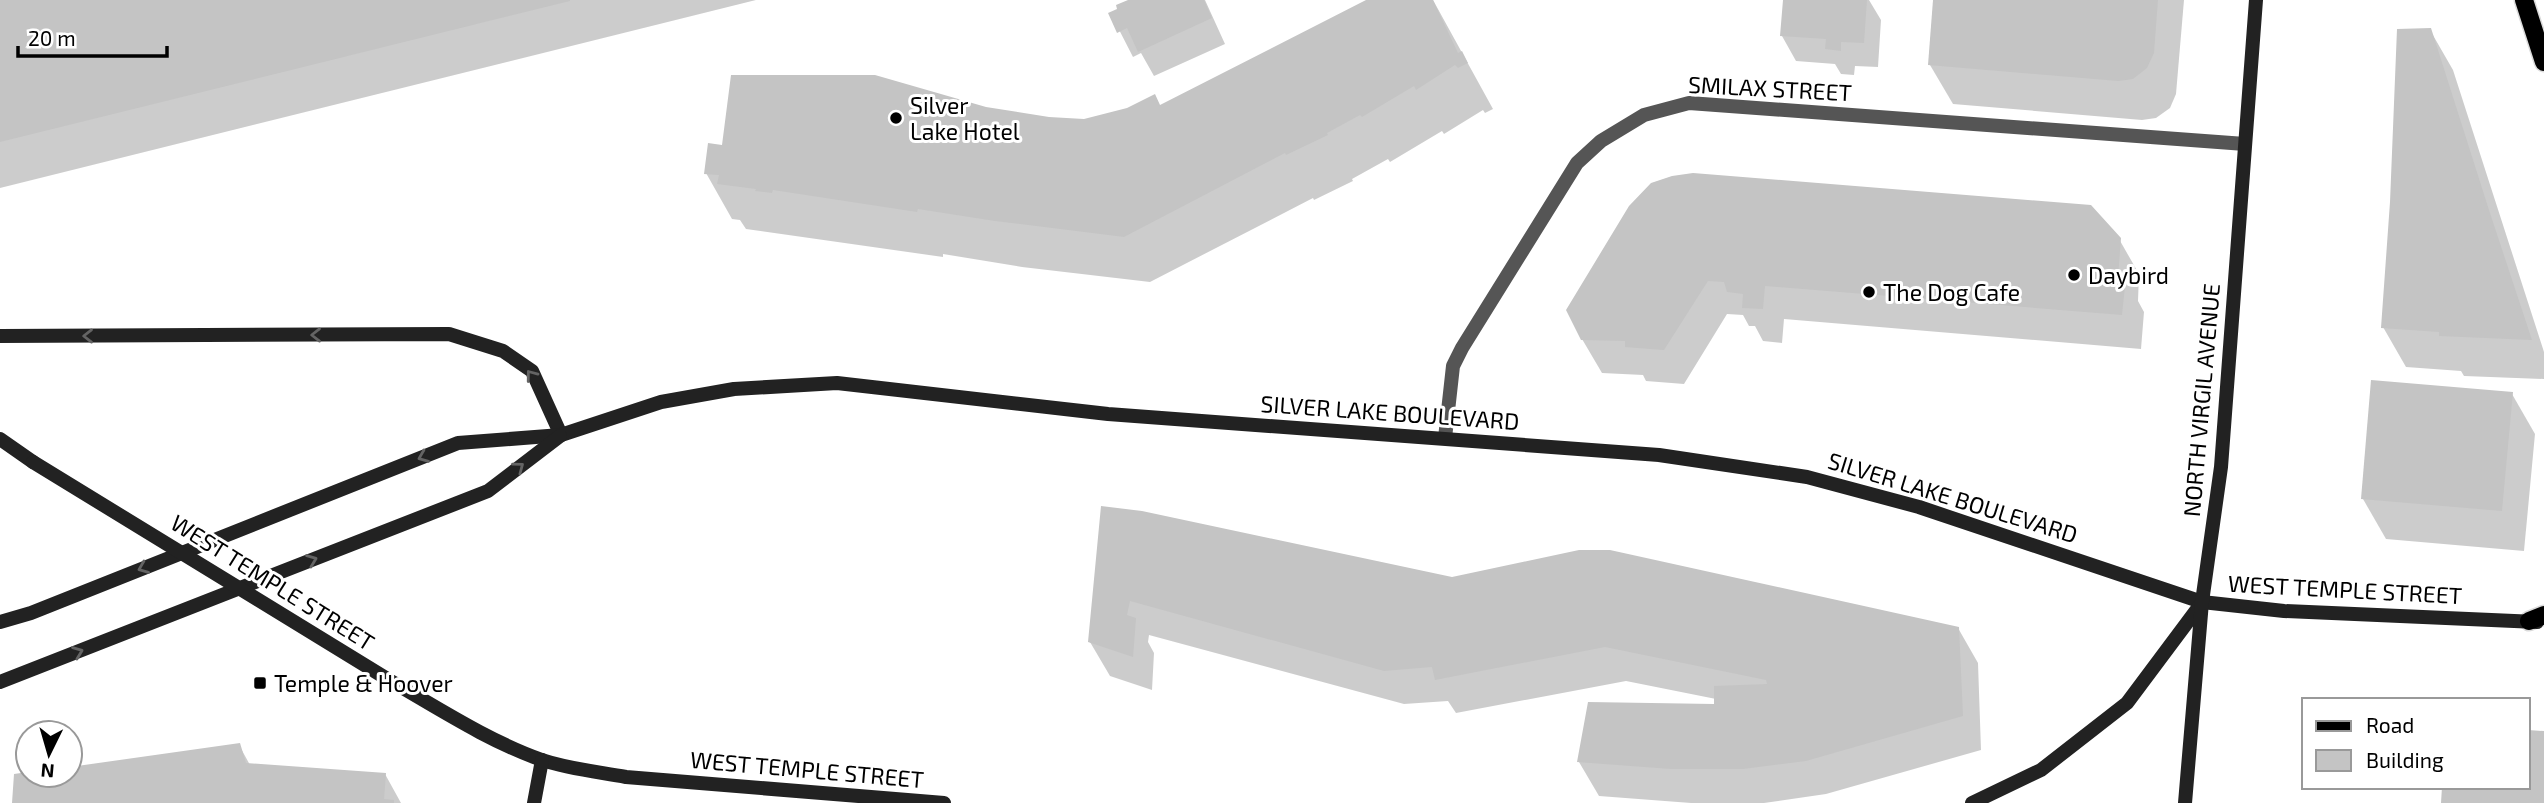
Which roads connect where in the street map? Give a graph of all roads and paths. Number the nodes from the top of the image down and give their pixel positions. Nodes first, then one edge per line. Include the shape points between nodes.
1 (2256, 0) edge
2 (2524, 0) edge
3 (2544, 62) edge
4 (2245, 144) junction
5 (0, 336) edge
6 (561, 435) junction
7 (1445, 438) junction
8 (0, 439) edge
9 (2202, 603) junction
10 (2539, 619) edge
11 (0, 622) edge
12 (0, 682) edge
13 (542, 760) junction
14 (534, 803) edge
15 (944, 803) edge
16 (1972, 803) edge
17 (2185, 803) edge

1 - 4 main road, NORTH VIRGIL AVENUE
2 - 3 main road
4 - 7 street, SMILAX STREET via 1689,103 1644,115 1601,141 1577,163 1462,348 1453,366
4 - 9 main road, NORTH VIRGIL AVENUE via 2221,467
6 -> 5 main road via 533,371 503,351 449,334
6 - 7 main road, SILVER LAKE BOULEVARD via 660,402 734,389 837,383 1108,414
6 -> 11 main road, SILVER LAKE BOULEVARD via 458,443
12 -> 6 main road, SILVER LAKE BOULEVARD via 488,491
7 - 9 main road, SILVER LAKE BOULEVARD via 1659,455 1807,477 1919,507
8 - 13 main road, WEST TEMPLE STREET, bridge via 389,680
9 - 10 main road, WEST TEMPLE STREET via 2284,611
9 - 16 main road, WEST TEMPLE STREET via 2127,703 2041,770
9 - 17 main road, NORTH VIRGIL AVENUE
13 - 14 main road
13 - 15 main road, WEST TEMPLE STREET via 626,777

